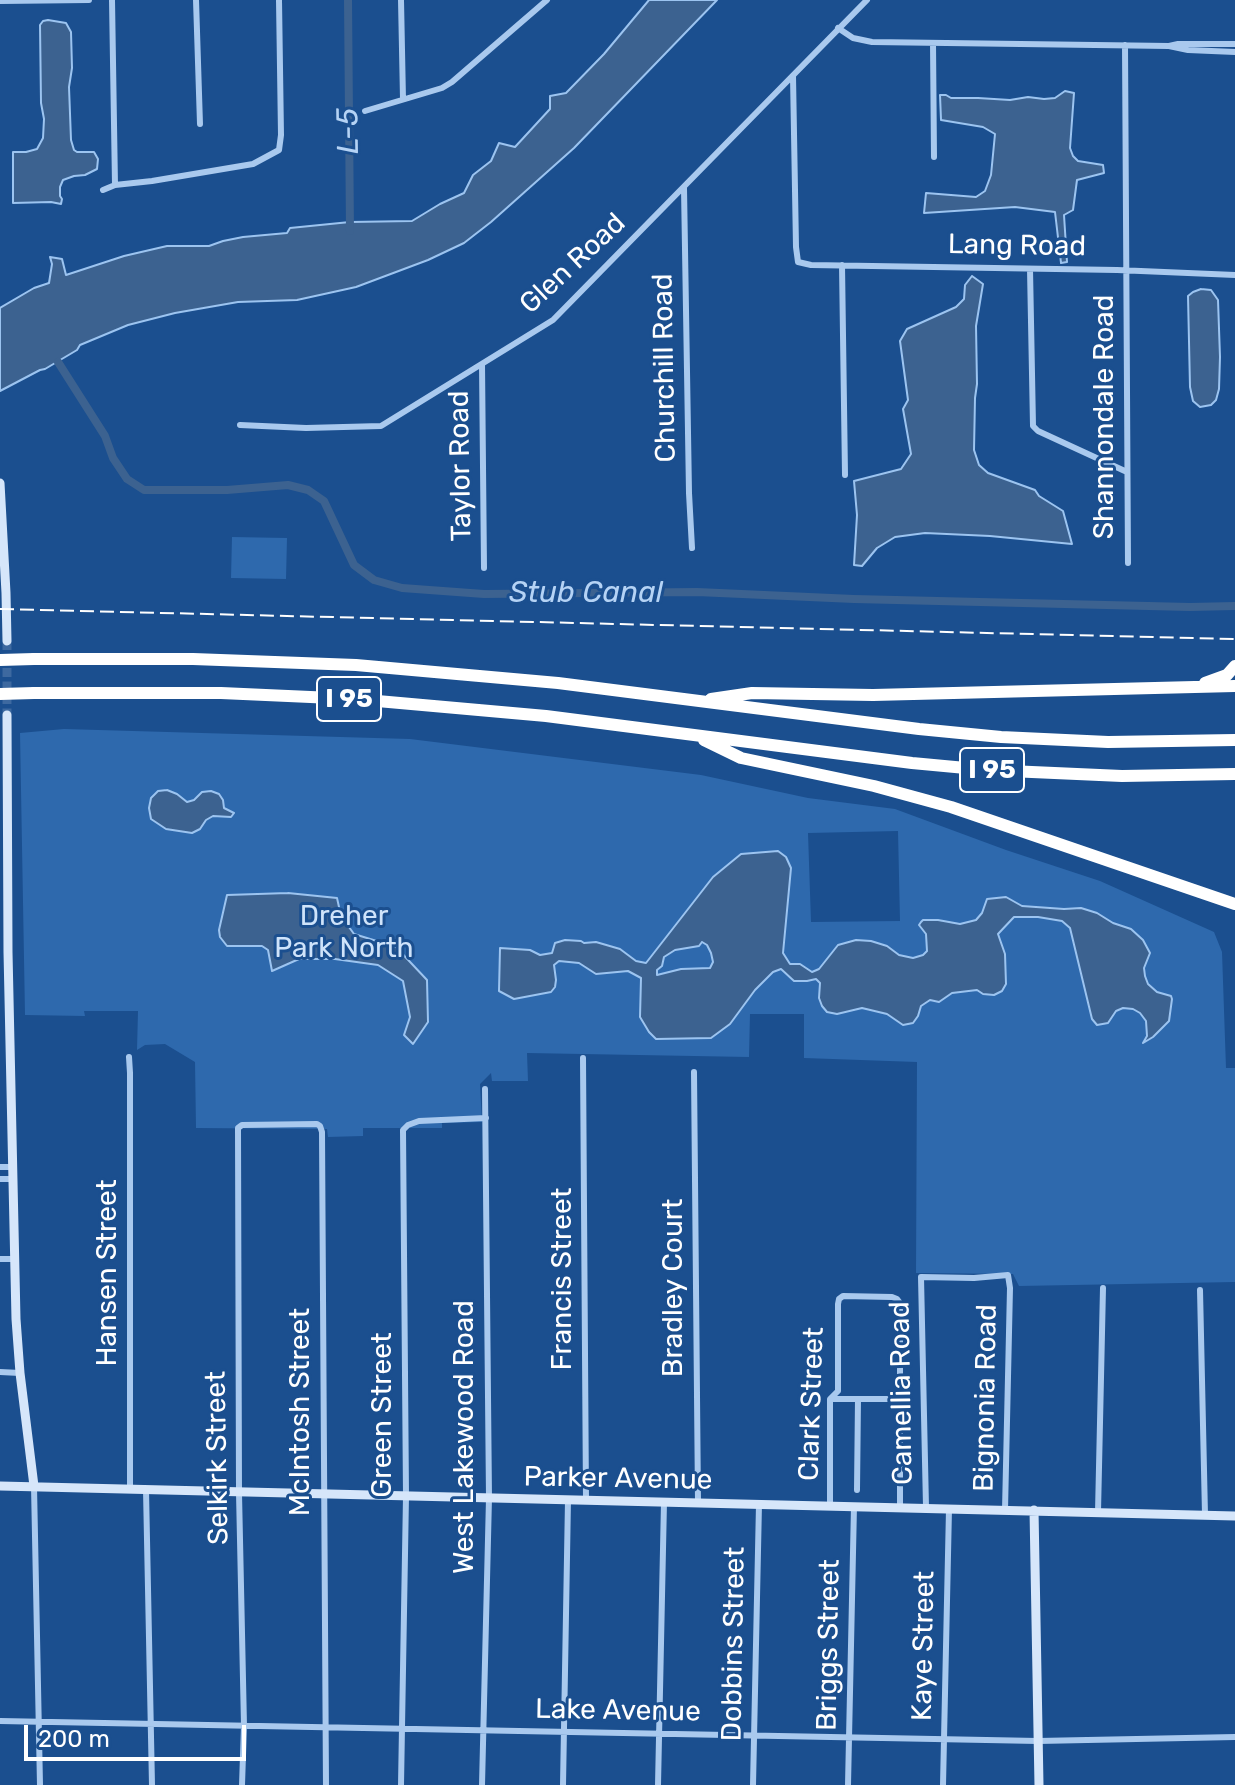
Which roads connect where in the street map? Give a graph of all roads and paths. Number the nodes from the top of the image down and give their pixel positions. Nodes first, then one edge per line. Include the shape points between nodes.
1 (86, 0) edge
2 (112, 0) edge
3 (196, 0) edge
4 (279, 0) edge
5 (401, 0) edge
6 (547, 0) edge
7 (867, 0) edge
8 (0, 1) edge
9 (838, 28) junction
10 (933, 43) junction
11 (1235, 44) edge
12 (1125, 45) junction
13 (1169, 46) junction
14 (1235, 52) edge
15 (793, 76) junction
16 (403, 99) junction
17 (365, 111) dead end
18 (200, 124) dead end
19 (934, 157) dead end
20 (115, 185) junction
21 (684, 188) junction
22 (103, 190) dead end
23 (842, 265) junction
24 (1030, 269) junction
25 (1125, 271) junction
26 (1235, 275) edge
27 (482, 364) junction
28 (240, 425) dead end
29 (1127, 472) junction
30 (845, 475) dead end
31 (0, 483) edge
32 (692, 548) dead end
33 (1128, 563) dead end
34 (484, 568) dead end
35 (7, 641) dead end
36 (0, 660) edge
37 (1235, 666) edge
38 (1235, 686) edge
39 (1195, 687) junction
40 (0, 694) edge
41 (697, 702) junction
42 (7, 715) dead end
43 (694, 735) junction
44 (1235, 740) edge
45 (1235, 774) edge
46 (1235, 904) edge
47 (129, 1057) dead end
48 (583, 1058) dead end
49 (694, 1072) dead end
50 (485, 1089) dead end
51 (486, 1118) junction
52 (238, 1131) joint
53 (0, 1167) edge
54 (13, 1167) junction
55 (0, 1179) edge
56 (13, 1179) junction
57 (0, 1259) edge
58 (15, 1259) junction
59 (1010, 1288) joint
60 (1103, 1288) dead end
61 (1200, 1290) dead end
62 (0, 1372) edge
63 (20, 1373) junction
64 (830, 1399) junction
65 (858, 1399) junction
66 (900, 1399) junction
67 (0, 1486) edge
68 (34, 1486) junction
69 (130, 1489) junction
70 (146, 1490) junction
71 (857, 1490) dead end
72 (239, 1493) junction
73 (323, 1493) junction
74 (406, 1496) junction
75 (489, 1498) junction
76 (568, 1500) junction
77 (586, 1500) junction
78 (664, 1502) junction
79 (698, 1502) junction
80 (759, 1504) junction
81 (830, 1505) junction
82 (854, 1506) junction
83 (900, 1507) junction
84 (926, 1507) junction
85 (949, 1508) junction
86 (1005, 1510) junction
87 (1034, 1510) junction
88 (1098, 1512) junction
89 (1205, 1515) junction
90 (1235, 1516) edge
91 (0, 1721) edge
92 (39, 1722) junction
93 (151, 1724) junction
94 (244, 1726) junction
95 (327, 1727) junction
96 (401, 1729) junction
97 (482, 1731) junction
98 (563, 1732) junction
99 (658, 1734) junction
100 (754, 1736) junction
101 (1235, 1737) edge
102 (849, 1738) junction
103 (944, 1740) junction
104 (1038, 1741) junction
105 (40, 1785) edge
106 (152, 1785) edge
107 (242, 1785) edge
108 (326, 1785) edge
109 (401, 1785) edge
110 (482, 1785) edge
111 (563, 1785) edge
112 (658, 1785) edge
113 (753, 1785) edge
114 (848, 1785) edge
115 (943, 1785) edge
116 (1039, 1785) edge

1 - 8 street
2 - 20 street
3 - 18 street
4 - 20 street via 279,150 253,164
5 - 16 street
6 - 16 street via 452,82
7 - 9 street, Glen Road
9 - 10 street via 862,40
9 - 15 street, Glen Road
10 - 12 street
10 - 19 street
11 - 13 street
12 - 13 street
12 - 25 street, Shannondale Road
13 - 14 street
15 - 21 street, Glen Road
15 - 23 street, Lang Road via 798,262
16 - 17 street
20 - 22 street
21 - 27 street, Glen Road via 553,320
21 - 32 street, Churchill Road
23 - 24 street, Lang Road
23 - 30 street
24 - 25 street, Lang Road
24 - 29 street via 1033,426
25 - 26 street, Lang Road
25 - 29 street, Shannondale Road
27 - 28 street, Glen Road via 381,426
27 - 34 street, Taylor Road
29 - 33 street, Shannondale Road
31 - 35 street
36 - 41 highway, I 95, bridge via 356,665
37 - 39 highway via 1223,677
38 - 39 highway
39 - 41 highway via 752,693
40 - 43 highway, I 95, bridge via 221,693 355,699
41 - 44 highway, I 95 via 1014,738
42 - 54 street
43 - 45 highway, I 95 via 987,770
43 - 46 highway via 741,758 978,815
47 - 69 street, Hansen Street
48 - 77 street, Francis Street
49 - 79 street, Bradley Court
50 - 51 street, West Lakewood Road
51 - 74 street, Green Street via 419,1121 403,1130
51 - 75 street, West Lakewood Road
52 - 72 street, Selkirk Street
52 - 73 street, McIntosh Street via 239,1126 257,1125 317,1124 322,1129
53 - 54 street
54 - 56 street
55 - 56 street
56 - 58 street
57 - 58 street
58 - 63 street
59 - 84 street, Camellia Road via 1008,1275 921,1277
59 - 86 street, Bignonia Road
60 - 88 street
61 - 89 street
62 - 63 street
63 - 68 street
64 - 65 street
64 - 66 street, Clark Street via 838,1391 838,1304 843,1296 892,1297 900,1303
64 - 81 street, Clark Street
65 - 66 street
65 - 71 street
66 - 83 street
67 - 68 street, Parker Avenue
68 - 69 street, Parker Avenue
68 - 92 street
69 - 70 street, Parker Avenue
70 - 72 street, Parker Avenue
70 - 93 street
72 - 73 street, Parker Avenue
72 - 94 street, Selkirk Street
73 - 74 street, Parker Avenue
73 - 95 street, McIntosh Street
74 - 75 street, Parker Avenue
74 - 96 street, Green Street
75 - 76 street, Parker Avenue
75 - 97 street, West Lakewood Road
76 - 77 street, Parker Avenue
76 - 98 street
77 - 78 street, Parker Avenue
78 - 79 street, Parker Avenue
78 - 99 street
79 - 80 street, Parker Avenue
80 - 81 street, Parker Avenue
80 - 100 street, Dobbins Street
81 - 82 street, Parker Avenue
82 - 83 street, Parker Avenue
82 - 102 street, Briggs Street
83 - 84 street, Parker Avenue
84 - 85 street, Parker Avenue
85 - 86 street, Parker Avenue
85 - 103 street, Kaye Street
86 - 87 street, Parker Avenue
87 - 88 street, Parker Avenue
87 - 104 street
88 - 89 street, Parker Avenue
89 - 90 street, Parker Avenue
91 - 92 street, Lake Avenue
92 - 93 street, Lake Avenue
92 - 105 street
93 - 94 street, Lake Avenue
93 - 106 street
94 - 95 street, Lake Avenue
94 - 107 street, Selkirk Street
95 - 96 street, Lake Avenue
95 - 108 street, McIntosh Street
96 - 97 street, Lake Avenue
96 - 109 street, Green Street
97 - 98 street, Lake Avenue
97 - 110 street, West Lakewood Road
98 - 99 street, Lake Avenue
98 - 111 street
99 - 100 street, Lake Avenue
99 - 112 street
100 - 102 street, Lake Avenue
100 - 113 street, Dobbins Street
101 - 104 street, Lake Avenue
102 - 103 street, Lake Avenue
102 - 114 street, Briggs Street
103 - 104 street, Lake Avenue
103 - 115 street, Kaye Street
104 - 116 street

